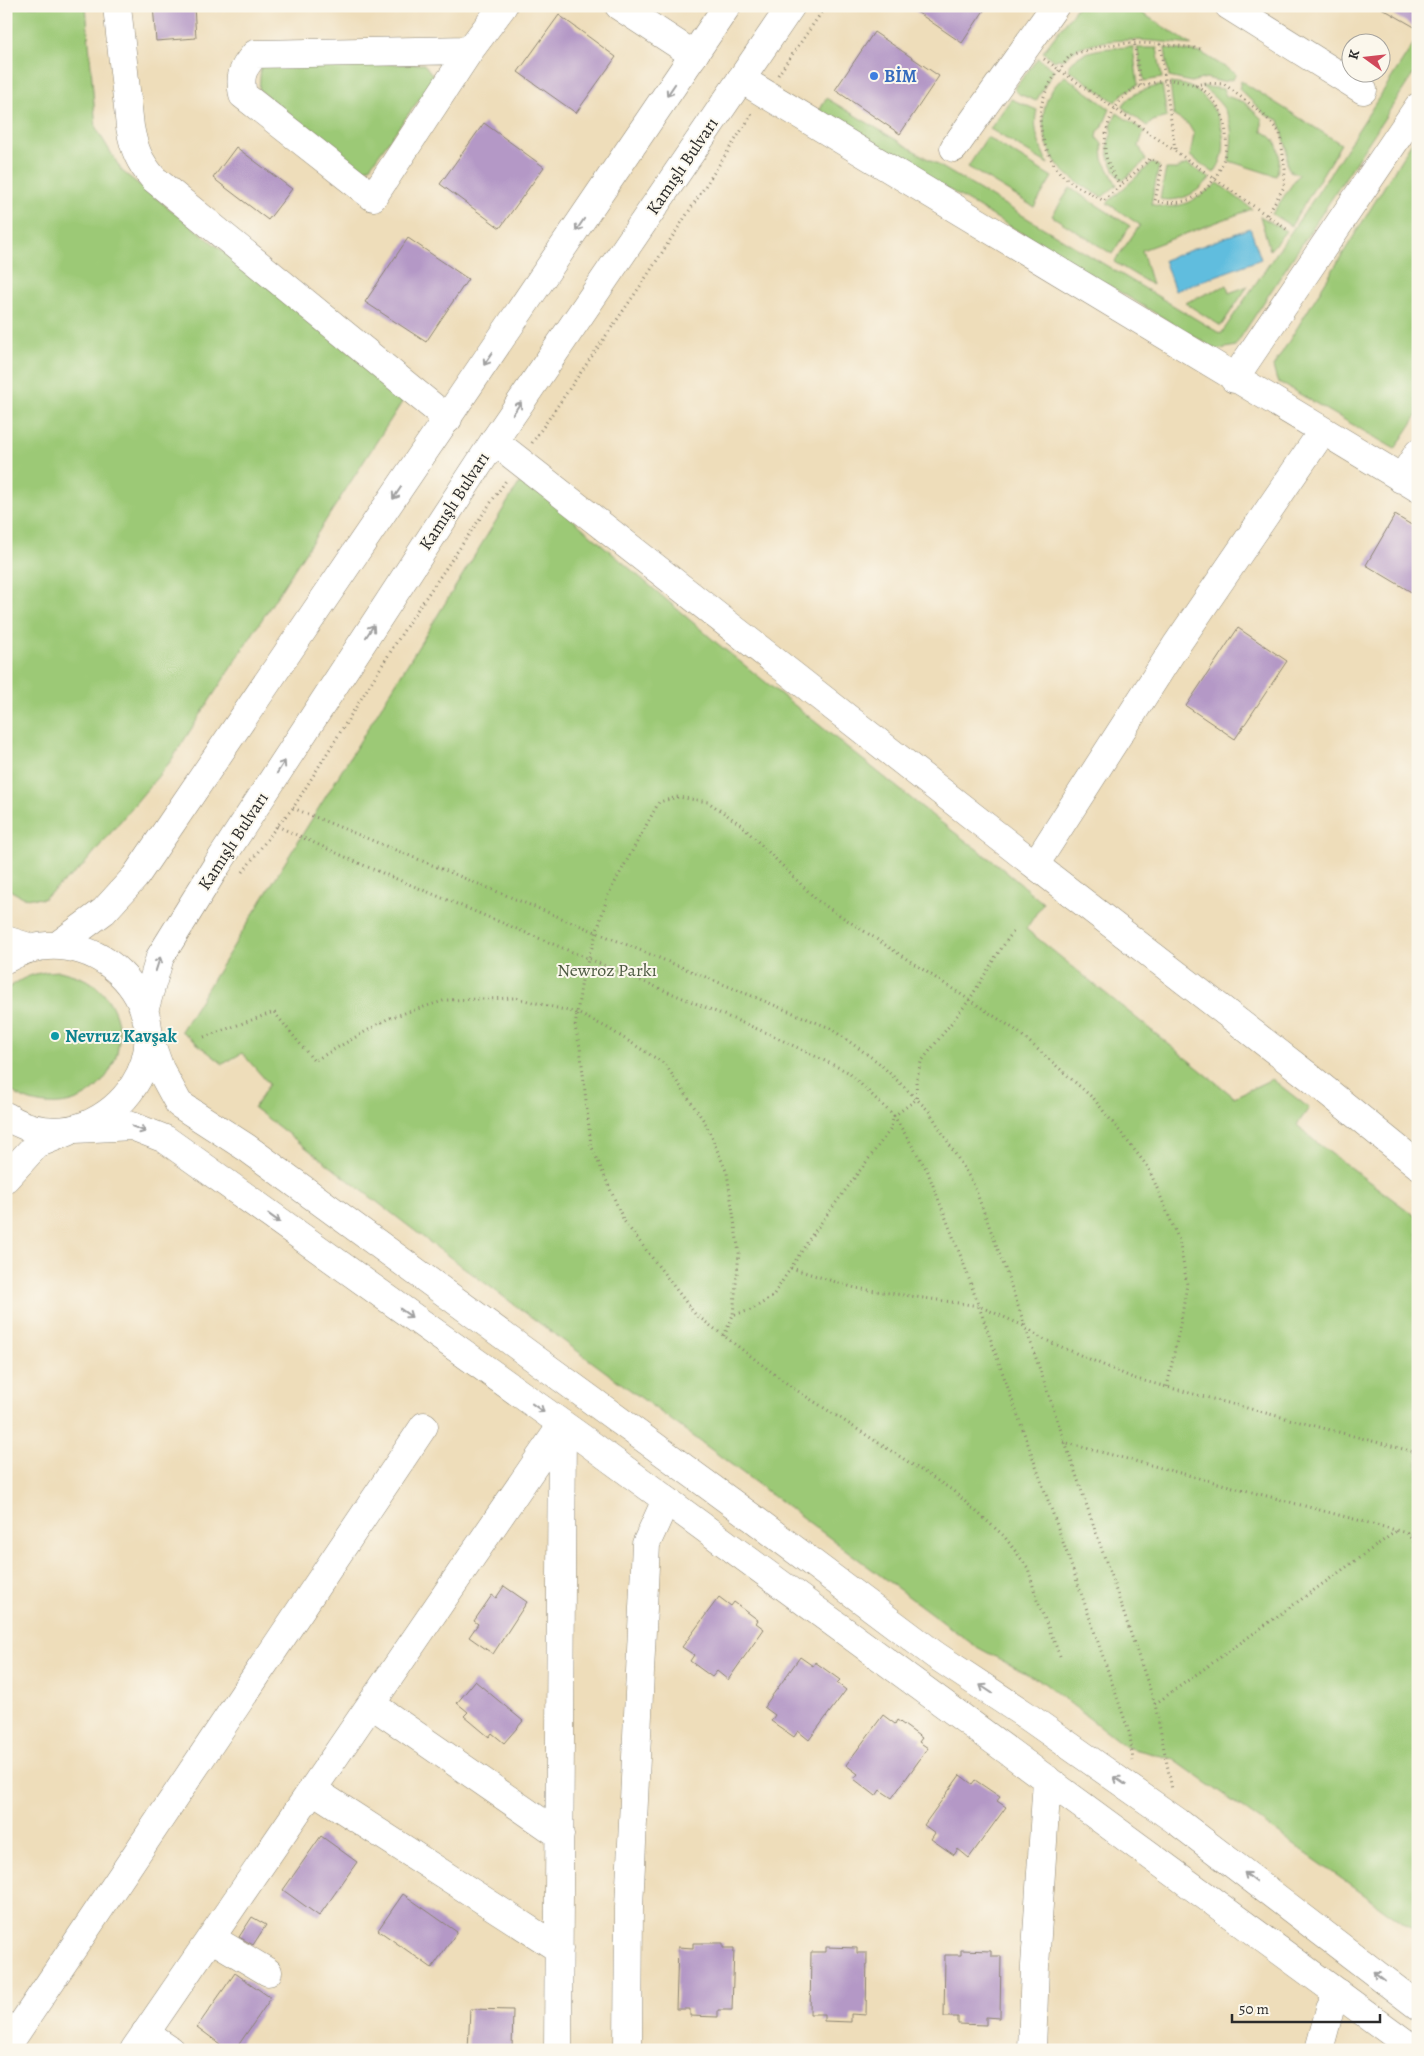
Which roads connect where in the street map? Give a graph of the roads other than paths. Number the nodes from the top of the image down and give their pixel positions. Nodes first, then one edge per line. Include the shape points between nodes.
1 (117, 6) edge
2 (503, 6) edge
3 (619, 6) edge
4 (728, 6) edge
5 (791, 6) edge
6 (1055, 6) edge
7 (1229, 6) edge
8 (470, 50) junction
9 (694, 55) junction
10 (741, 79) junction
11 (1363, 90) dead end
12 (1418, 107) edge
13 (954, 148) dead end
14 (1234, 379) junction
15 (448, 419) junction
16 (1322, 432) junction
17 (494, 441) junction
18 (1418, 453) edge
19 (1410, 484) edge
20 (1035, 866) junction
21 (6, 940) edge
22 (45, 946) junction
23 (6, 959) edge
24 (146, 1022) junction
25 (6, 1116) edge
26 (74, 1129) junction
27 (1418, 1165) edge
28 (6, 1178) edge
29 (562, 1425) junction
30 (424, 1426) dead end
31 (666, 1500) junction
32 (372, 1704) junction
33 (1047, 1780) junction
34 (313, 1790) junction
35 (560, 1835) junction
36 (211, 1938) junction
37 (559, 1949) junction
38 (268, 1972) dead end
39 (1338, 1993) junction
40 (1418, 2006) edge
41 (140, 2041) edge
42 (6, 2048) edge
43 (170, 2050) edge
44 (558, 2050) edge
45 (628, 2050) edge
46 (1032, 2050) edge
47 (1319, 2050) edge
48 (1416, 2050) edge

1 - 15 main road via 130,127 142,165 154,179
2 - 8 main road
3 - 9 main road
4 - 9 main road
5 - 10 main road, Kamışlı Bulvarı
6 - 13 main road
7 - 11 main road
8 - 8 main road via 255,54 244,67 240,82 243,95 373,197
9 -> 15 main road
10 - 14 main road
17 -> 10 main road, Kamışlı Bulvarı
12 - 14 main road
14 - 16 main road
15 -> 22 main road via 135,876 104,911
16 - 19 main road
16 - 20 main road via 1175,646
17 - 20 main road
24 -> 17 main road, Kamışlı Bulvarı via 160,958 165,949
18 - 19 main road
20 - 27 main road via 1307,1075
21 - 22 main road
22 - 23 main road
22 - 24 main road via 81,949 114,967 134,990
24 - 26 main road, Kamışlı Bulvarı via 146,1054 140,1075 124,1100 101,1119
40 -> 24 main road via 1178,1822 936,1655 247,1148 179,1104 160,1069
25 - 26 main road via 16,1123 44,1131
26 - 28 main road via 38,1144
26 -> 29 main road via 132,1126 165,1139
29 - 31 main road
29 - 32 main road
29 - 35 main road
30 - 42 main road
31 - 33 main road
31 - 45 main road via 646,1544 629,1907
32 - 34 main road
32 - 35 main road
33 - 39 main road
33 - 46 main road
34 - 36 main road
34 - 37 main road
35 - 37 main road
36 - 38 main road
36 - 41 main road
37 - 44 main road
39 - 47 main road via 1330,2009
39 - 48 main road
41 - 43 main road

